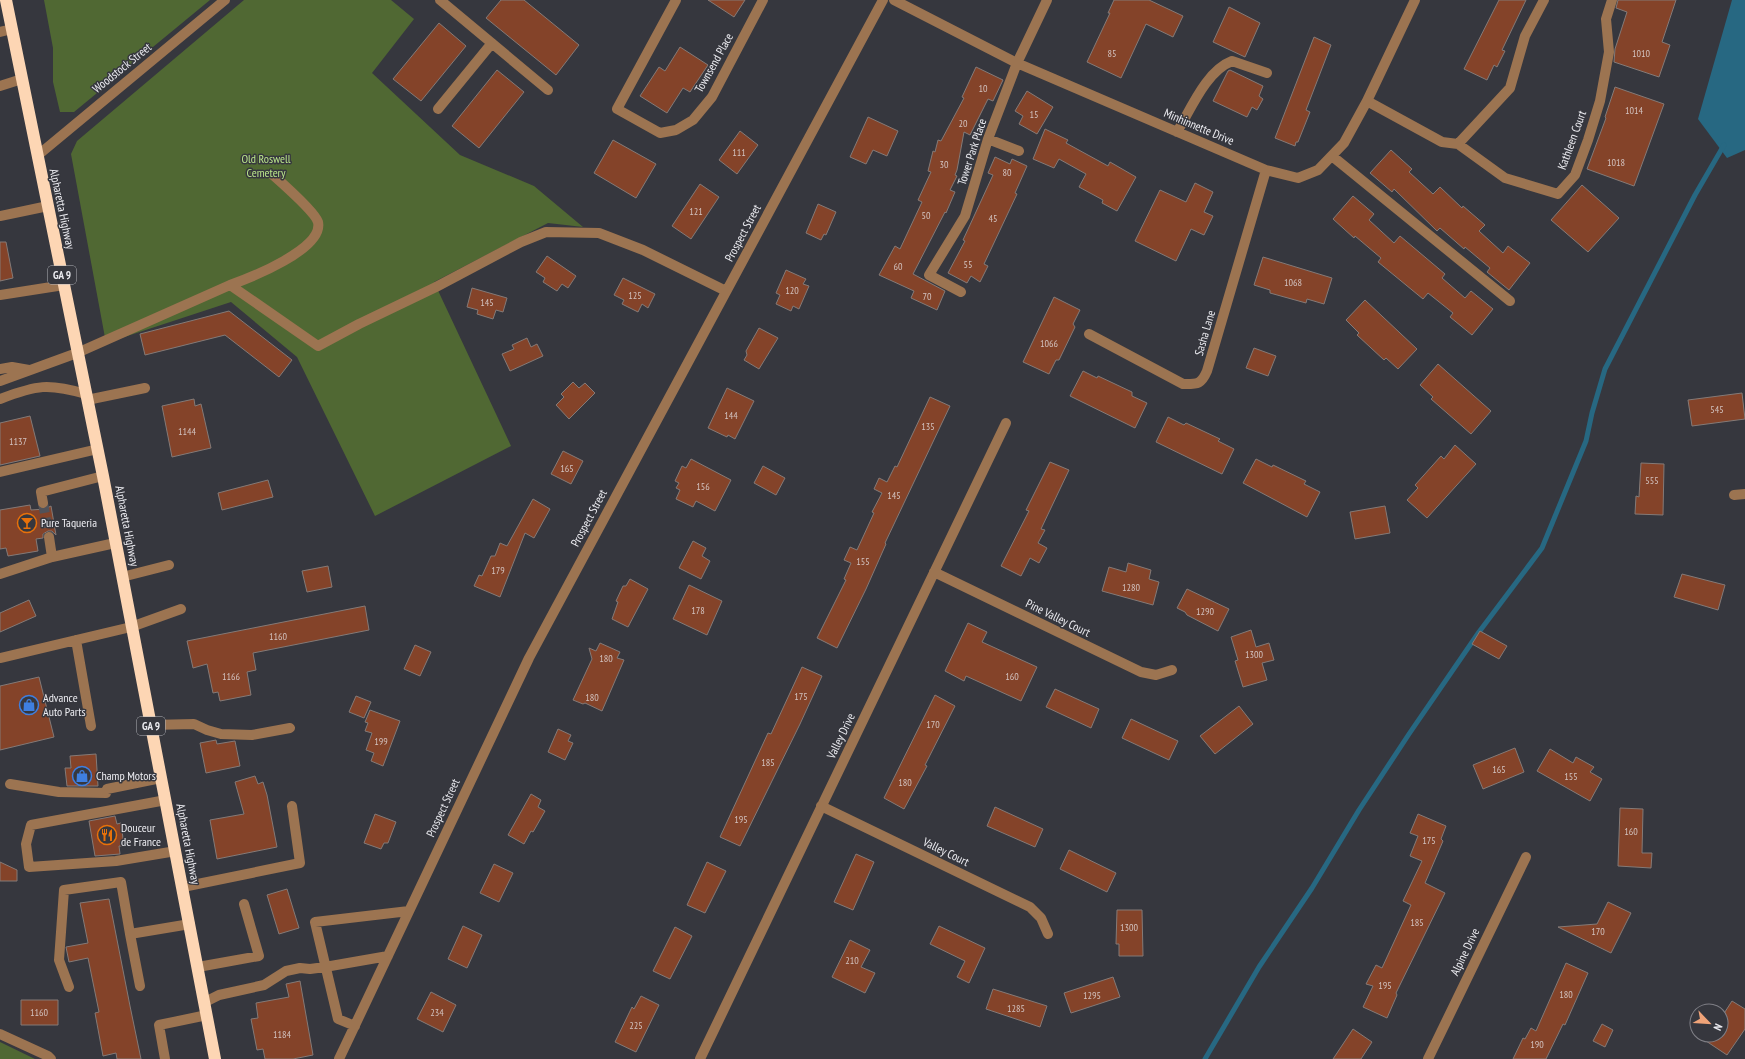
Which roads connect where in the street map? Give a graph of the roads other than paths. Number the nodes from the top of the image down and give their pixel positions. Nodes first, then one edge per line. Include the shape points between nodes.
1 (6, 0) edge
2 (225, 0) edge
3 (440, 0) edge
4 (676, 0) edge
5 (762, 0) edge
6 (883, 0) edge
7 (894, 0) edge
8 (1046, 0) edge
9 (1415, 0) edge
10 (1544, 0) edge
11 (1612, 0) edge
12 (6, 31) edge
13 (492, 43) junction
14 (1017, 63) junction
15 (1267, 73) dead end
16 (22, 79) junction
17 (0, 86) edge
18 (548, 90) dead end
19 (1367, 101) junction
20 (438, 109) dead end
21 (1177, 132) junction
22 (988, 139) junction
23 (1458, 144) junction
24 (1019, 151) dead end
25 (37, 156) junction
26 (1332, 156) junction
27 (1266, 170) junction
28 (273, 175) dead end
29 (48, 206) junction
30 (0, 216) edge
31 (64, 285) junction
32 (230, 285) junction
33 (726, 291) junction
34 (961, 292) dead end
35 (0, 295) edge
36 (1510, 301) dead end
37 (1089, 334) dead end
38 (77, 353) junction
39 (0, 369) edge
40 (29, 370) junction
41 (0, 381) edge
42 (145, 388) dead end
43 (87, 397) junction
44 (0, 399) edge
45 (1006, 423) dead end
46 (98, 449) junction
47 (0, 472) edge
48 (103, 476) junction
49 (1745, 494) edge
50 (1734, 495) dead end
51 (43, 503) tunnel mouth
52 (49, 537) tunnel mouth
53 (115, 543) junction
54 (52, 557) junction
55 (168, 565) dead end
56 (934, 572) junction
57 (0, 574) edge
58 (122, 577) junction
59 (181, 609) dead end
60 (131, 627) junction
61 (76, 640) junction
62 (1, 658) dead end
63 (1172, 670) dead end
64 (151, 725) junction
65 (91, 726) dead end
66 (290, 728) dead end
67 (161, 778) junction
68 (10, 784) dead end
69 (166, 800) junction
70 (292, 806) dead end
71 (821, 806) junction
72 (176, 851) junction
73 (1526, 857) dead end
74 (182, 887) junction
75 (244, 904) dead end
76 (409, 911) junction
77 (190, 924) junction
78 (130, 934) junction
79 (1048, 934) dead end
80 (388, 956) junction
81 (198, 967) junction
82 (325, 967) junction
83 (140, 986) dead end
84 (69, 987) dead end
85 (205, 1002) junction
86 (207, 1015) junction
87 (354, 1026) junction
88 (0, 1034) edge
89 (51, 1059) edge
90 (165, 1059) edge
91 (215, 1059) edge
92 (339, 1059) edge
93 (700, 1059) edge
94 (1428, 1059) edge

1 - 12 highway, Alpharetta Highway / GA 9
2 - 25 street, Woodstock Street
3 - 13 street
4 - 5 street, Townsend Place via 617,109 660,133 676,130 693,120 712,97
6 - 33 street, Prospect Street
7 - 14 street, Minhinnette Drive
8 - 14 street, Tower Park Place
9 - 19 street, Minhinnette Drive
10 - 23 street via 1525,36 1510,88
11 - 23 street, Kathleen Court via 1606,19 1609,52 1598,107 1575,175 1558,194 1505,178
12 - 16 highway, Alpharetta Highway / GA 9
13 - 18 street
13 - 20 street
14 - 21 street, Minhinnette Drive
14 - 22 street, Tower Park Place
15 - 21 street via 1232,61 1222,65 1208,80
16 - 17 street
16 - 25 highway, Alpharetta Highway / GA 9
19 - 23 street via 1442,142
19 - 26 street, Minhinnette Drive via 1344,143
21 - 27 street, Minhinnette Drive
22 - 24 street
22 - 34 street, Tower Park Place via 966,216 929,275
25 - 29 highway, Alpharetta Highway / GA 9
26 - 27 street, Minhinnette Drive via 1318,170 1298,178
26 - 36 street
27 - 37 street, Sasha Lane via 1203,379 1197,384 1183,384
28 - 32 street via 311,212 317,220 318,228 307,246 254,277
29 - 30 street
29 - 31 highway, Alpharetta Highway / GA 9
31 - 35 street
31 - 38 highway, Alpharetta Highway / GA 9
32 - 33 street via 318,346 521,242 546,232 599,233 643,250
32 - 38 street
33 - 76 street, Prospect Street via 529,658
38 - 40 street
38 - 43 highway, Alpharetta Highway / GA 9
39 - 40 street via 12,367
40 - 41 street
42 - 43 street
43 - 44 street via 62,387 47,386 24,390
43 - 46 highway, Alpharetta Highway / GA 9
45 - 56 street, Valley Drive
46 - 47 street
46 - 48 highway, Alpharetta Highway / GA 9
48 - 51 street via 41,492
48 - 53 highway, Alpharetta Highway / GA 9
49 - 50 street
52 - 54 street
53 - 54 street
53 - 58 highway, Alpharetta Highway / GA 9
54 - 57 street
55 - 58 street
56 - 63 street, Pine Valley Court via 1141,672 1156,675
56 - 71 street, Valley Drive
58 - 60 highway, Alpharetta Highway / GA 9
59 - 60 street
60 - 61 street
60 - 64 highway, Alpharetta Highway / GA 9
61 - 62 street
61 - 65 street
64 - 66 street via 194,724 221,734 252,735
64 - 67 highway, Alpharetta Highway / GA 9
67 - 68 street via 107,789 106,793 59,792
67 - 69 highway, Alpharetta Highway / GA 9
69 - 72 highway, Alpharetta Highway / GA 9
69 - 72 street via 31,825 26,844 29,867 116,861
70 - 74 street via 300,863
71 - 79 street, Valley Court via 1030,908 1041,918
71 - 93 street, Valley Drive
72 - 74 highway, Alpharetta Highway / GA 9
73 - 94 street, Alpine Drive
74 - 77 highway, Alpharetta Highway / GA 9
75 - 81 street via 259,956
76 - 80 street, Prospect Street
76 - 82 street via 315,922
77 - 78 street
77 - 81 highway, Alpharetta Highway / GA 9
78 - 83 street
78 - 84 street via 121,882 64,890 60,960
80 - 82 street
80 - 87 street, Prospect Street
81 - 85 highway, Alpharetta Highway / GA 9
82 - 85 street via 286,971 264,985 219,995
82 - 87 street via 338,1019
85 - 86 highway, Alpharetta Highway / GA 9
86 - 90 street via 159,1025
86 - 91 highway, Alpharetta Highway / GA 9
87 - 92 street, Prospect Street
88 - 89 street

